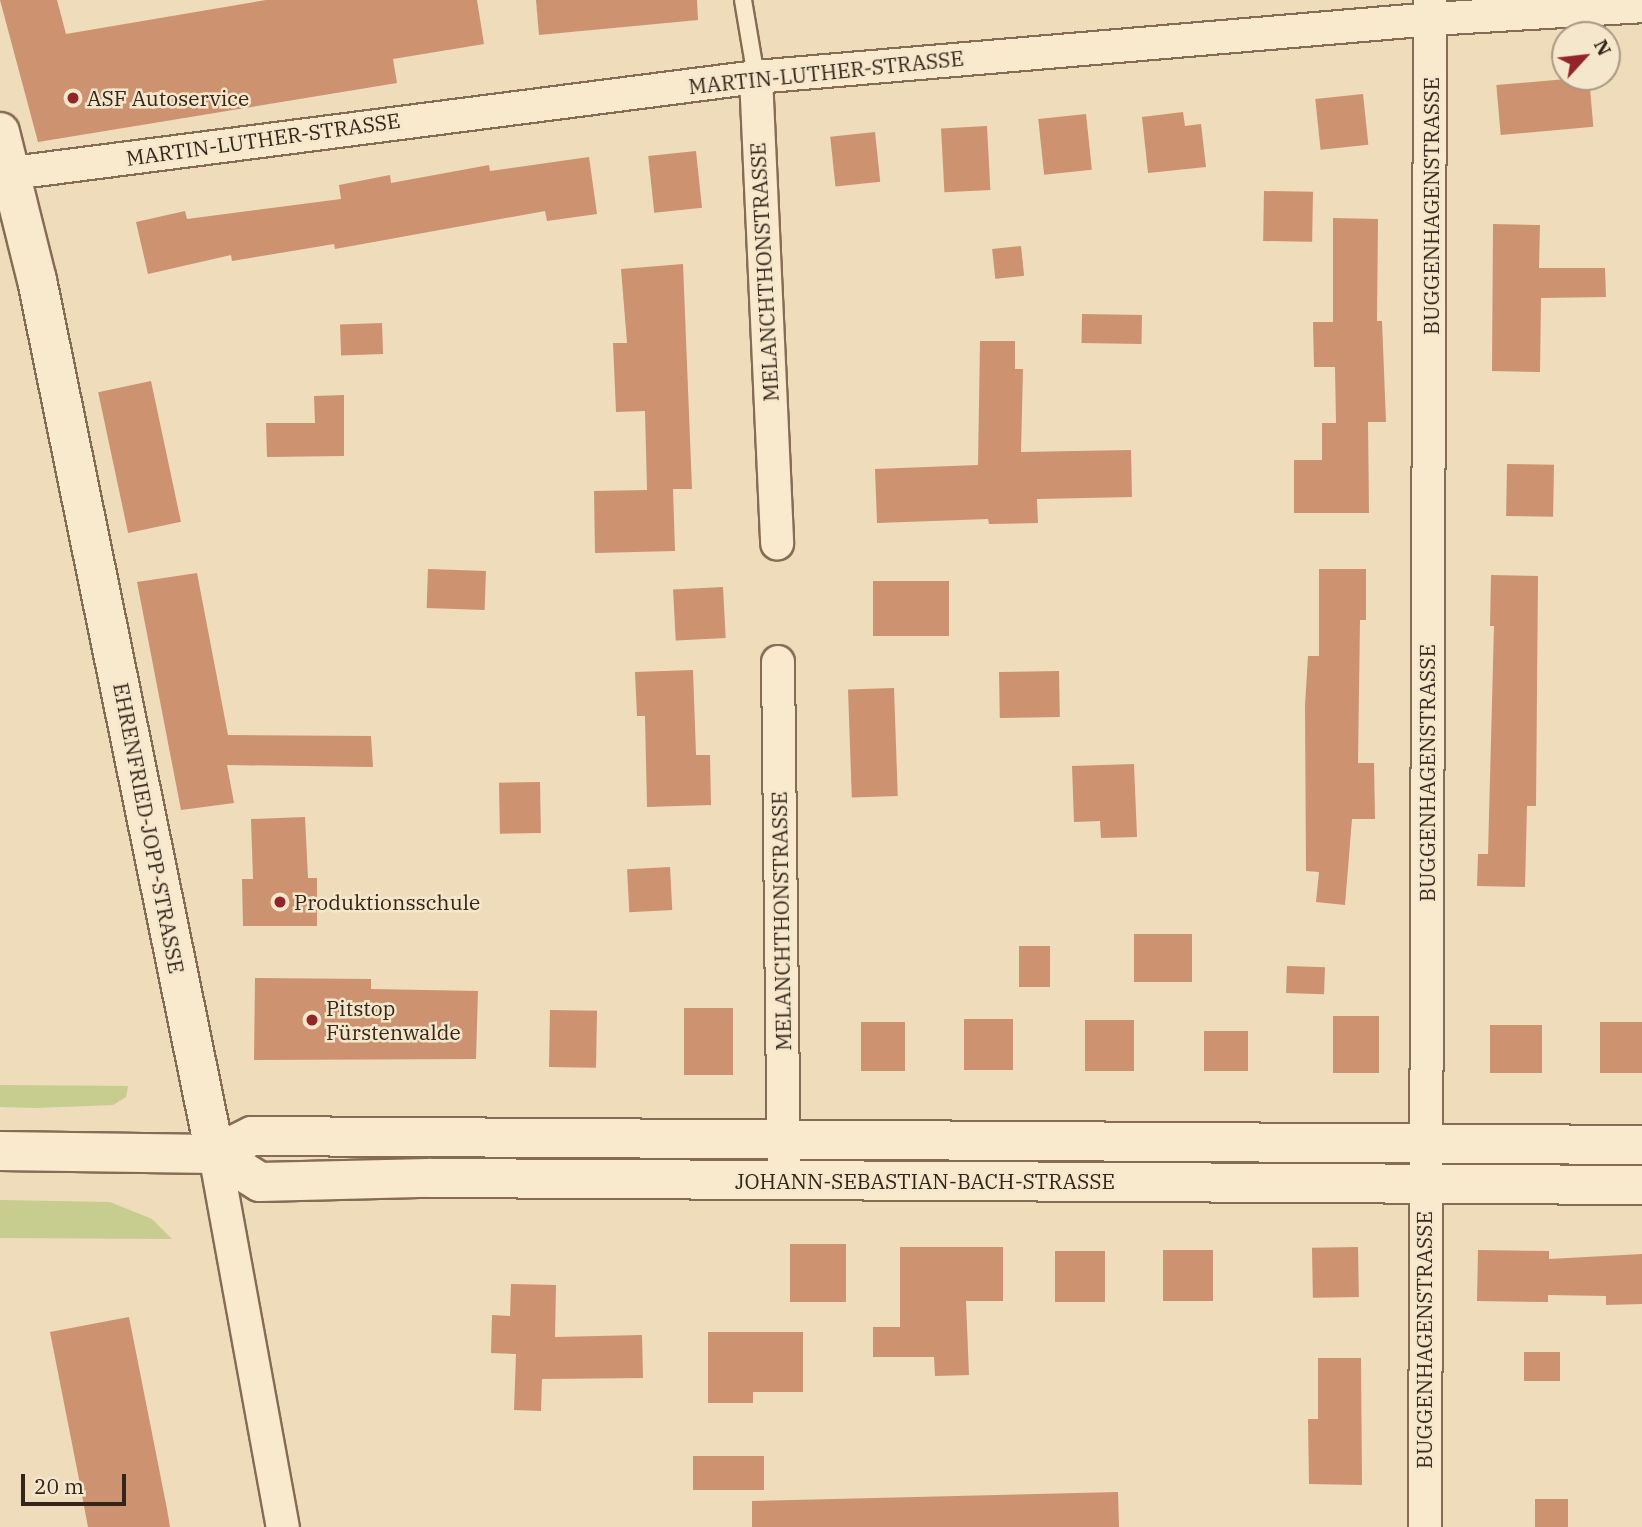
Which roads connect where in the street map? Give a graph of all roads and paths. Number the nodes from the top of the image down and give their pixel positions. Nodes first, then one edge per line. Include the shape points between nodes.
1 (743, 0) edge
2 (1642, 6) edge
3 (1431, 9) edge
4 (756, 77) junction
5 (0, 132) edge
6 (13, 173) junction
7 (777, 544) dead end
8 (778, 662) dead end
9 (784, 1142) junction
10 (1425, 1143) junction
11 (1642, 1145) edge
12 (0, 1151) edge
13 (215, 1154) junction
14 (784, 1180) junction
15 (1424, 1184) junction
16 (1642, 1185) edge
17 (283, 1527) edge
18 (1425, 1527) edge

1 - 4 lane, MELANCHTHONSTRASSE
2 - 3 street, MARTIN-LUTHER-STRASSE
3 - 4 street, MARTIN-LUTHER-STRASSE
3 - 10 street, BUGGENHAGENSTRASSE
4 - 6 street, MARTIN-LUTHER-STRASSE
4 - 7 street, MELANCHTHONSTRASSE
5 - 6 street, EHRENFRIED-JOPP-STRASSE
6 - 13 street, EHRENFRIED-JOPP-STRASSE
8 - 9 street, MELANCHTHONSTRASSE
9 - 10 street, JOHANN-SEBASTIAN-BACH-STRASSE
9 - 13 street, JOHANN-SEBASTIAN-BACH-STRASSE via 252,1136
9 - 14 street, MELANCHTHONSTRASSE
10 - 11 street, JOHANN-SEBASTIAN-BACH-STRASSE
10 - 15 street, BUGGENHAGENSTRASSE
12 - 13 street, JOHANN-SEBASTIAN-BACH-STRASSE
13 - 14 street, JOHANN-SEBASTIAN-BACH-STRASSE via 260,1182
13 - 17 street, EHRENFRIED-JOPP-STRASSE
14 - 15 street, JOHANN-SEBASTIAN-BACH-STRASSE
15 - 16 street, JOHANN-SEBASTIAN-BACH-STRASSE
15 - 18 street, BUGGENHAGENSTRASSE

